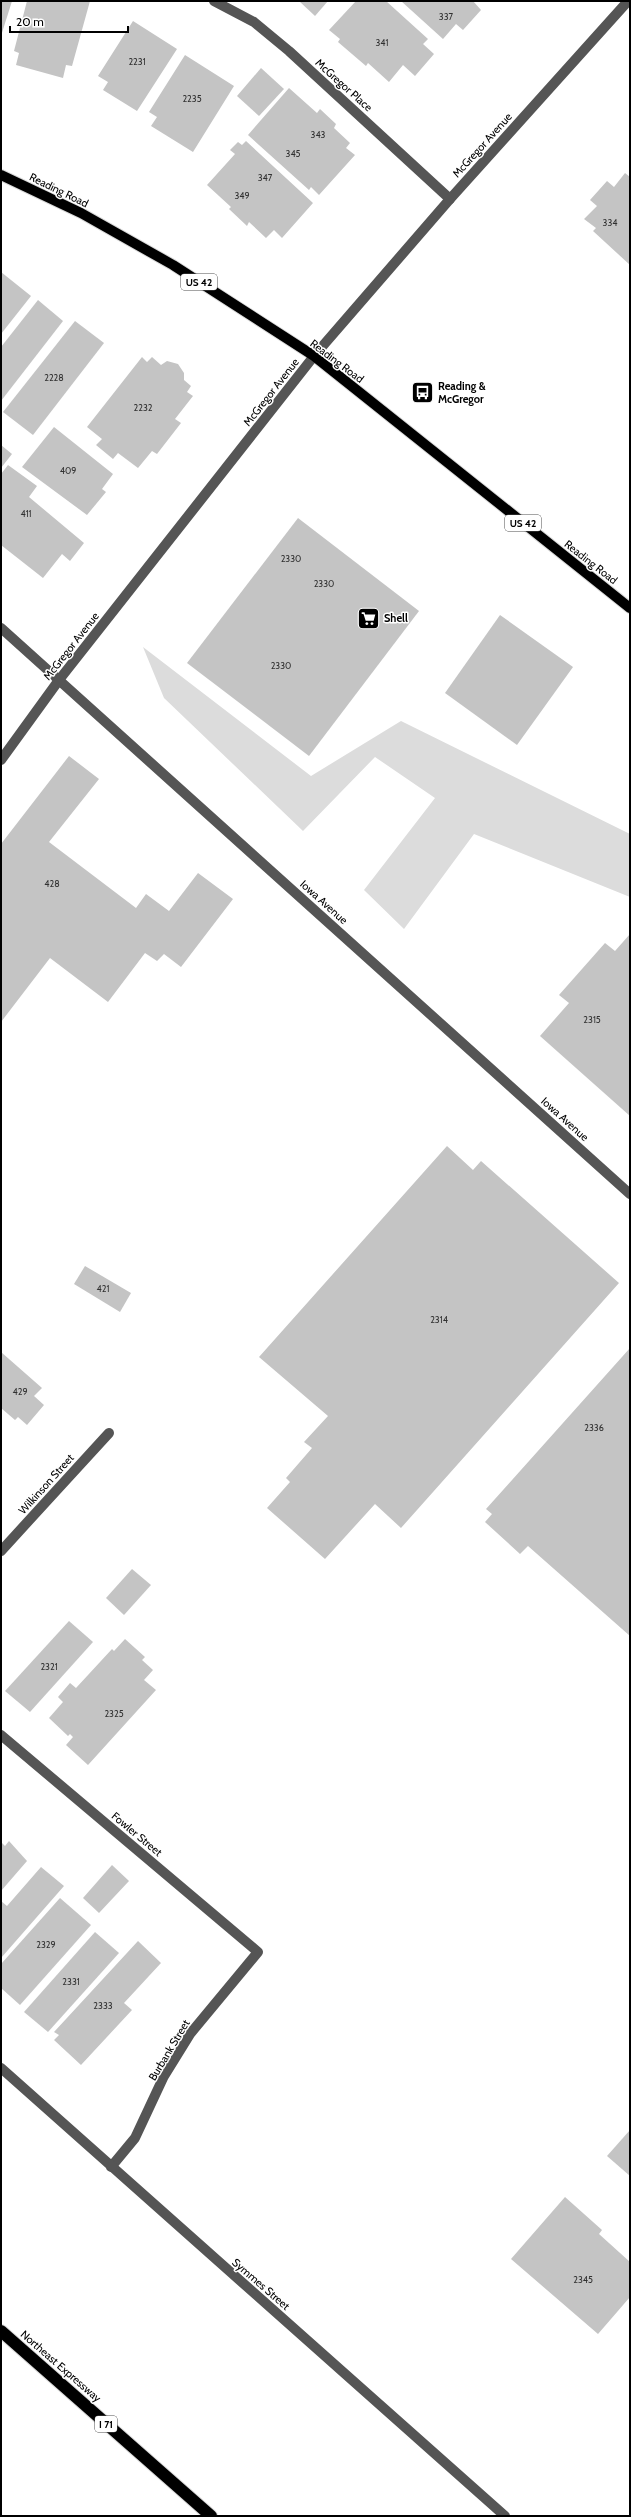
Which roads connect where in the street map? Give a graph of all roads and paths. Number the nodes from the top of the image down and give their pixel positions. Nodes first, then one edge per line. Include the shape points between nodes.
1 (214, 1) edge
2 (628, 1) edge
3 (1, 175) edge
4 (450, 199) junction
5 (314, 356) junction
6 (630, 608) edge
7 (1, 628) edge
8 (59, 680) junction
9 (1, 760) edge
10 (630, 1194) edge
11 (109, 1433) dead end
12 (1, 1551) edge
13 (1, 1734) edge
14 (258, 1952) joint
15 (1, 2068) edge
16 (111, 2167) junction
17 (1, 2331) edge
18 (211, 2516) edge
19 (506, 2516) edge

1 - 4 street, McGregor Place via 254,22 289,51
2 - 4 street, McGregor Avenue
3 - 5 main road, Reading Road / US 42 via 81,213 173,265
4 - 5 street, McGregor Avenue
5 - 6 main road, Reading Road / US 42
5 - 8 street, McGregor Avenue
7 - 8 street, Iowa Avenue
8 - 9 street, McGregor Avenue
8 - 10 street, Iowa Avenue
11 - 12 street, Wilkinson Street
13 - 14 street, Fowler Street
14 - 16 street, Burbank Street via 190,2034 164,2076 135,2138
15 - 16 street, Symmes Street
16 - 19 street, Symmes Street
17 - 18 highway, Northeast Expressway / I 71

